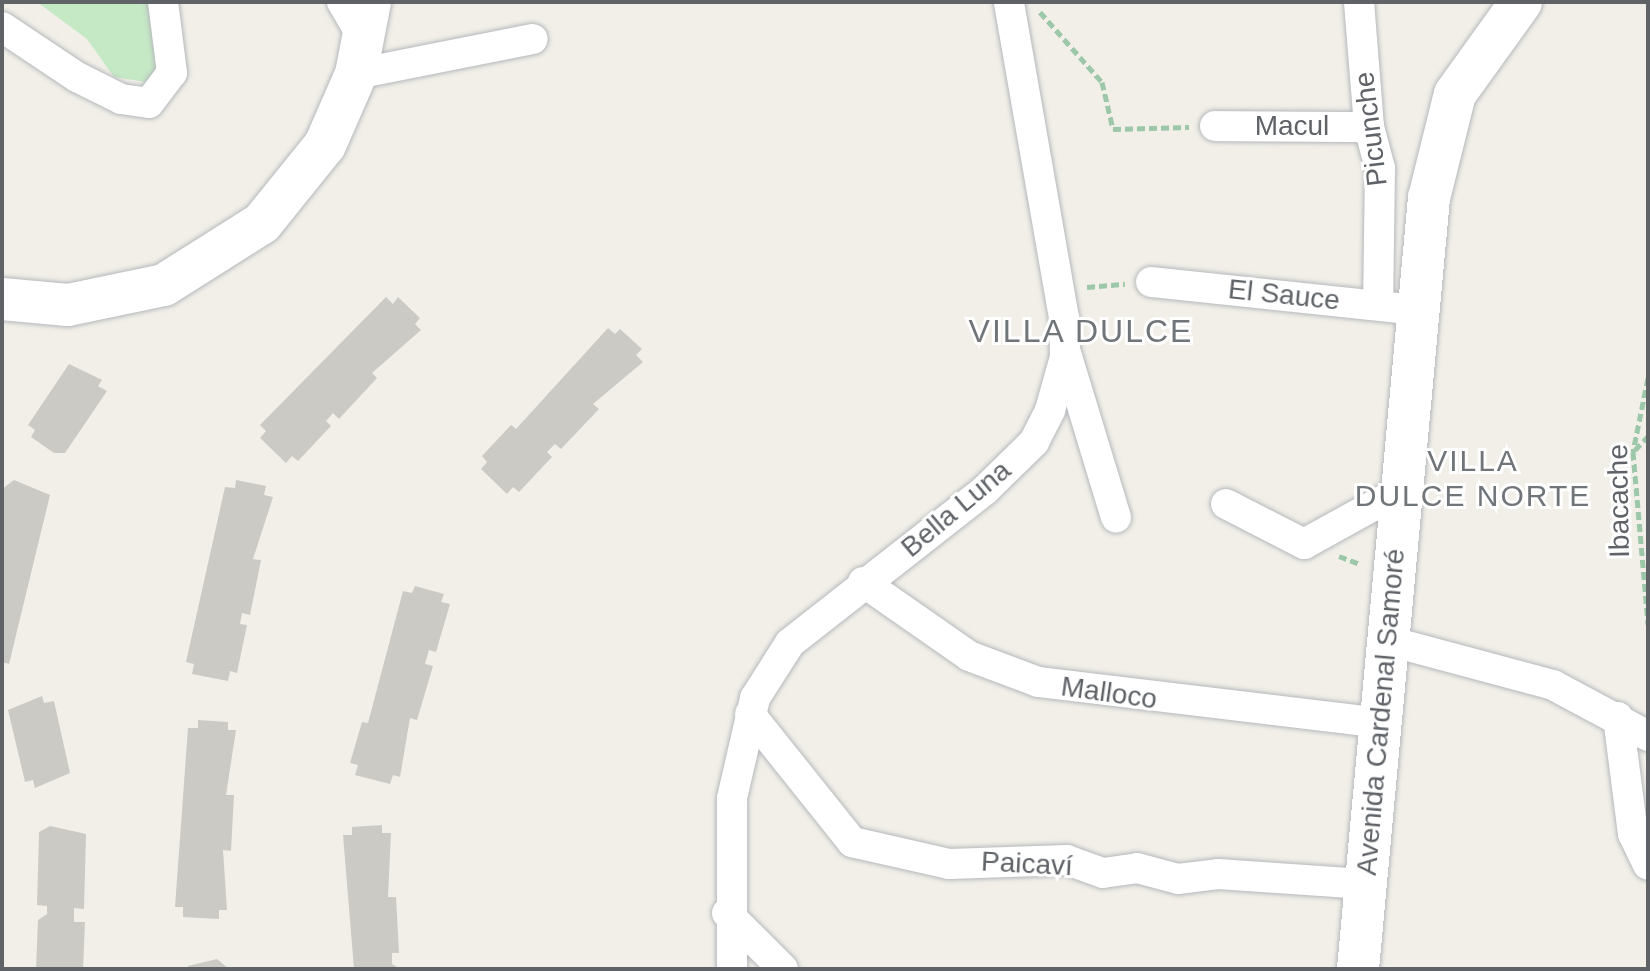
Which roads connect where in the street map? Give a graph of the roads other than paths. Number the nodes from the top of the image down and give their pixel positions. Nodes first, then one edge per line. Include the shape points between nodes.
1 (163, 2) edge
2 (342, 2) edge
3 (1009, 2) edge
4 (1359, 2) edge
5 (1521, 2) edge
6 (2, 27) edge
7 (363, 38) edge
8 (533, 39) dead end
9 (1215, 126) road end
10 (1369, 127) junction
11 (1151, 282) road end
12 (2, 299) edge
13 (1397, 308) junction
14 (1065, 351) junction
15 (1402, 490) junction
16 (1226, 504) dead end
17 (1116, 518) dead end
18 (863, 582) junction
19 (1389, 641) junction
20 (750, 714) junction
21 (1618, 717) junction
22 (1383, 723) junction
23 (1648, 736) edge
24 (1648, 865) edge
25 (1365, 884) junction
26 (727, 913) junction
27 (732, 969) edge
28 (783, 969) edge
29 (1358, 969) edge

1 - 6 street via 172,73 149,103 121,99 77,77
2 - 7 street
3 - 14 street, Bella Luna
4 - 10 street, Picunche
5 - 13 street, Avenida Cardenal Samoré via 1480,49 1439,139
7 - 8 street
7 - 12 street via 325,145 262,223 164,285 68,305
9 - 10 street, Macul
10 - 13 street, Picunche via 1380,168
11 - 13 street, El Sauce
13 - 15 street, Avenida Cardenal Samoré
14 - 17 street
14 - 18 street, Bella Luna via 1034,442 985,490
15 - 16 street via 1304,544
15 - 19 street, Avenida Cardenal Samoré
18 - 20 street, Bella Luna via 790,643
18 - 22 street, Malloco via 969,656 1038,682
19 - 21 street via 1553,685
19 - 22 street, Avenida Cardenal Samoré
20 - 25 street, Paicaví via 852,842 949,864 1067,860 1103,873 1137,868 1178,879 1218,874
20 - 26 street, Bella Luna via 732,798
21 - 23 street
21 - 24 street via 1633,834
22 - 25 street, Avenida Cardenal Samoré
25 - 29 street, Avenida Cardenal Samoré
26 - 27 street, Bella Luna
26 - 28 street

